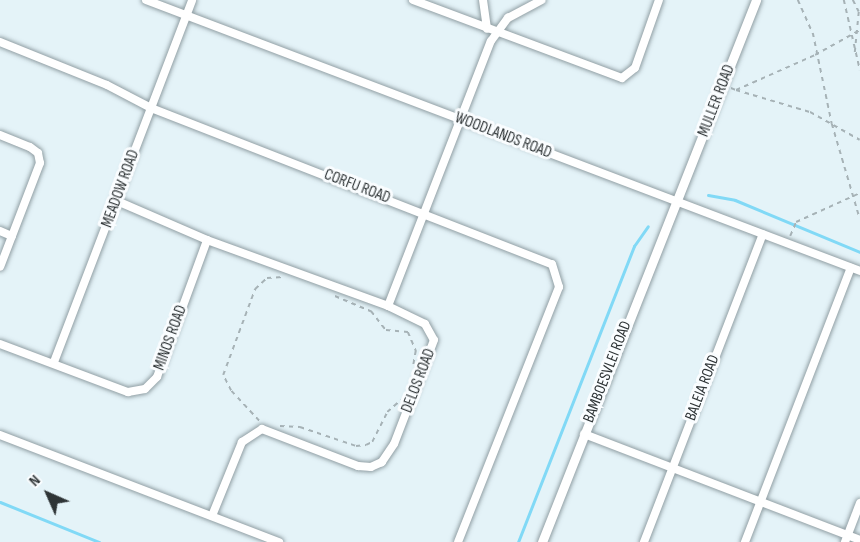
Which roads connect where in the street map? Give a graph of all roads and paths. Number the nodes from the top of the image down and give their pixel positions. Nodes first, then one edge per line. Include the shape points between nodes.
1 (146, 0) edge
2 (192, 0) edge
3 (413, 0) edge
4 (483, 0) edge
5 (542, 0) edge
6 (659, 0) edge
7 (756, 0) edge
8 (798, 0) edge
9 (844, 0) edge
10 (853, 0) edge
11 (186, 15) junction
12 (487, 29) junction
13 (859, 31) edge
14 (496, 32) junction
15 (850, 37) junction
16 (0, 42) edge
17 (855, 54) junction
18 (815, 55) junction
19 (860, 70) edge
20 (723, 86) junction
21 (736, 90) junction
22 (151, 108) junction
23 (460, 120) junction
24 (832, 124) junction
25 (0, 135) edge
26 (860, 140) edge
27 (860, 193) edge
28 (852, 195) junction
29 (117, 201) junction
30 (675, 202) junction
31 (424, 213) junction
32 (860, 219) edge
33 (0, 231) edge
34 (792, 231) dead end
35 (763, 234) junction
36 (12, 236) junction
37 (207, 240) junction
38 (0, 267) edge
39 (851, 268) junction
40 (860, 271) edge
41 (286, 278) dead end
42 (333, 296) dead end
43 (388, 306) junction
44 (0, 344) edge
45 (54, 362) junction
46 (413, 373) dead end
47 (403, 398) dead end
48 (285, 428) dead end
49 (257, 431) junction
50 (584, 434) junction
51 (0, 435) edge
52 (672, 469) junction
53 (760, 502) junction
54 (860, 503) edge
55 (212, 516) junction
56 (847, 539) edge
57 (860, 540) edge
58 (279, 542) edge
59 (458, 542) edge
60 (542, 542) edge
61 (644, 542) edge
62 (745, 542) edge

1 - 11 street, WOODLANDS ROAD
2 - 11 street, MEADOW ROAD
3 - 12 street
4 - 12 street
5 - 14 street via 508,18
6 - 14 street via 635,68 628,76 618,78
7 - 20 street, MULLER ROAD
8 - 18 path via 813,33
9 - 15 path
10 - 13 path via 859,12
11 - 22 street, MEADOW ROAD
11 - 23 street, WOODLANDS ROAD
12 - 14 street
13 - 15 path
13 - 17 path
14 - 23 street
15 - 17 path
15 - 18 path
16 - 22 street, CORFU ROAD via 106,85
17 - 19 path
18 - 21 path
18 - 24 path
20 - 21 path
20 - 30 street, MULLER ROAD
21 - 24 path via 810,112
22 - 29 street, MEADOW ROAD
22 - 31 street, CORFU ROAD
23 - 30 street, WOODLANDS ROAD
23 - 31 street
24 - 26 path
24 - 28 path
25 - 36 street via 30,147 39,158
27 - 28 path
28 - 32 path
28 - 34 path via 796,222
29 - 37 street, DELOS ROAD
29 - 45 street, MEADOW ROAD
30 - 35 street, WOODLANDS ROAD
30 - 50 street, BAMBOESVLEI ROAD
31 - 43 street
31 - 59 street, CORFU ROAD via 542,258 558,274 556,296
33 - 36 street
35 - 39 street, WOODLANDS ROAD
35 - 52 street, BALEIA ROAD
36 - 38 street
37 - 43 street, DELOS ROAD
37 - 45 street, MINOS ROAD via 152,383 128,392
39 - 40 street, WOODLANDS ROAD
39 - 53 street
41 - 49 path via 267,278 255,290 223,375 231,391 259,420
42 - 46 path via 371,311 386,330 408,332 416,351
43 - 49 street, DELOS ROAD via 425,324 434,340 391,450 382,462 371,467 358,466 276,433
44 - 45 street, MINOS ROAD
47 - 48 path via 387,412 372,442 366,445 356,446 300,427
49 - 55 street via 237,450
50 - 52 street
50 - 60 street, BAMBOESVLEI ROAD
51 - 55 street
52 - 53 street
52 - 61 street, BALEIA ROAD
53 - 56 street
53 - 62 street
54 - 56 street
55 - 58 street
56 - 57 street

